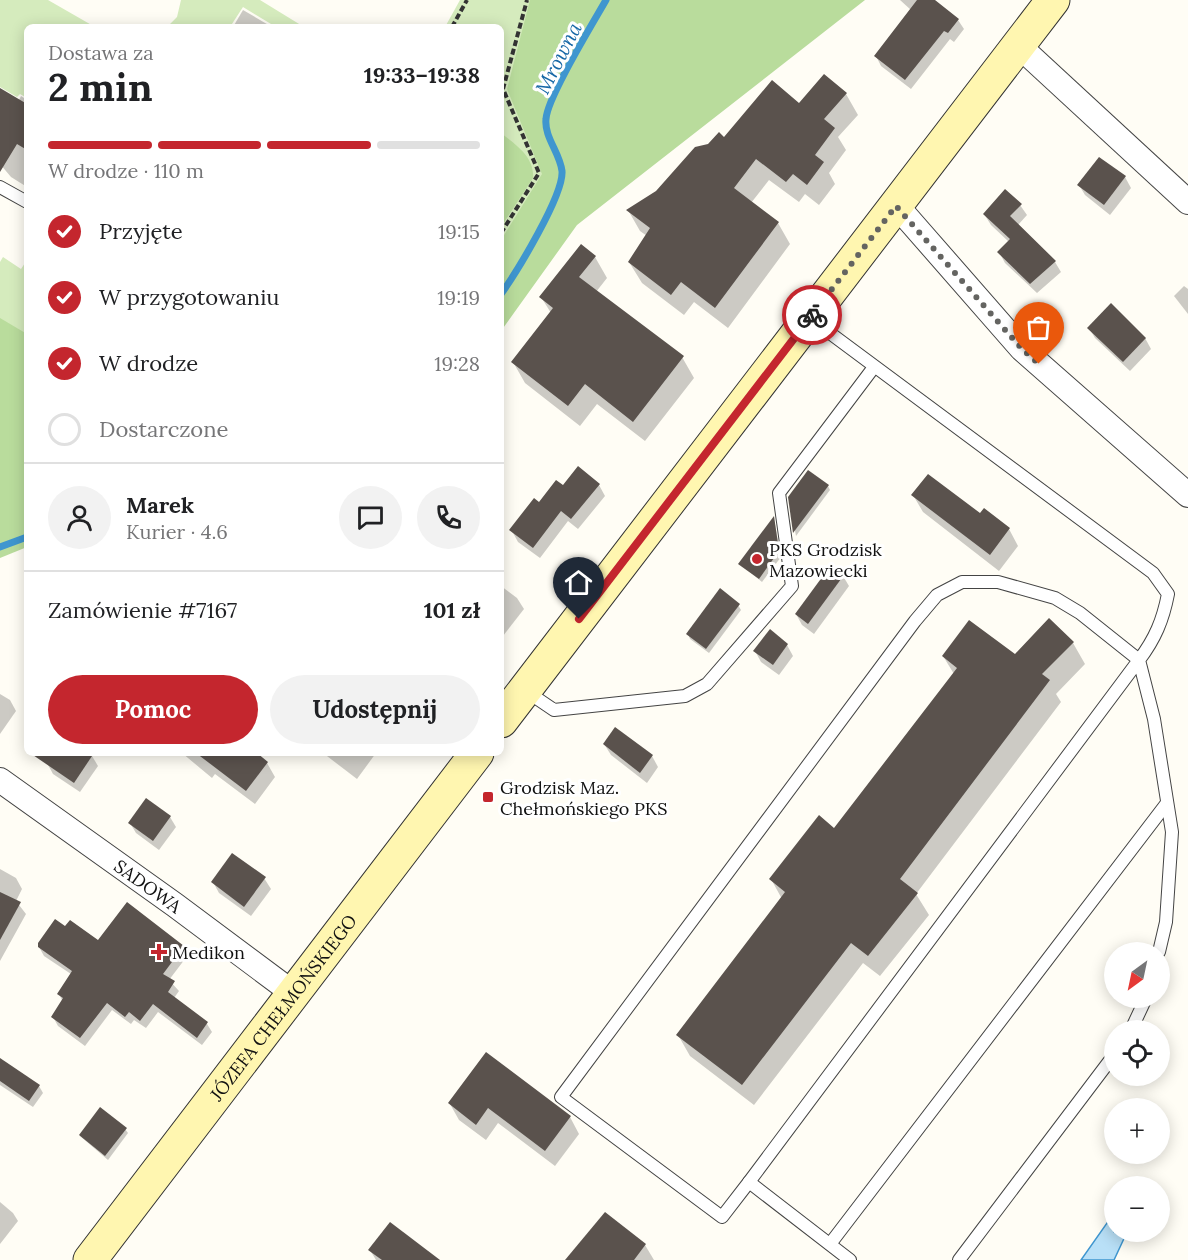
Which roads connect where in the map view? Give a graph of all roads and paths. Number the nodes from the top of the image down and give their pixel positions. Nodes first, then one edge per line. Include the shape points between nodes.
1 (467, 0) edge
2 (527, 0) edge
3 (1053, 0) edge
4 (454, 24) edge
5 (1018, 45) junction
6 (504, 85) edge
7 (504, 91) edge
8 (0, 187) edge
9 (24, 200) edge
10 (1188, 202) edge
11 (896, 206) junction
12 (504, 228) edge
13 (810, 318) junction
14 (874, 367) junction
15 (1188, 495) edge
16 (1139, 660) junction
17 (525, 690) junction
18 (504, 718) edge
19 (475, 756) edge
20 (3, 790) edge
21 (1167, 803) junction
22 (1161, 942) edge
23 (293, 993) junction
24 (1104, 1068) edge
25 (749, 1182) junction
26 (830, 1244) junction
27 (90, 1260) edge
28 (850, 1260) edge
29 (959, 1260) edge

1 - 4 path
2 - 6 path
3 - 5 street
5 - 10 street
5 - 11 street
7 - 12 path via 539,173
8 - 9 lane
11 - 13 street
11 - 15 street via 1022,349
13 - 14 lane
13 - 17 street
14 - 16 lane via 1153,573 1168,594 1163,620
14 - 17 lane via 779,493 792,586 707,684 685,696 554,710
16 - 21 lane via 1154,719
16 - 25 lane
16 - 25 lane via 1055,598 998,582 962,582 937,595 561,1096 722,1217
17 - 18 street
19 - 23 street, JÓZEFA CHEŁMOŃSKIEGO
20 - 23 street, SADOWA via 175,904
21 - 22 lane via 1171,843
21 - 26 lane
23 - 27 street, JÓZEFA CHEŁMOŃSKIEGO
24 - 29 lane
25 - 26 lane
26 - 28 lane

